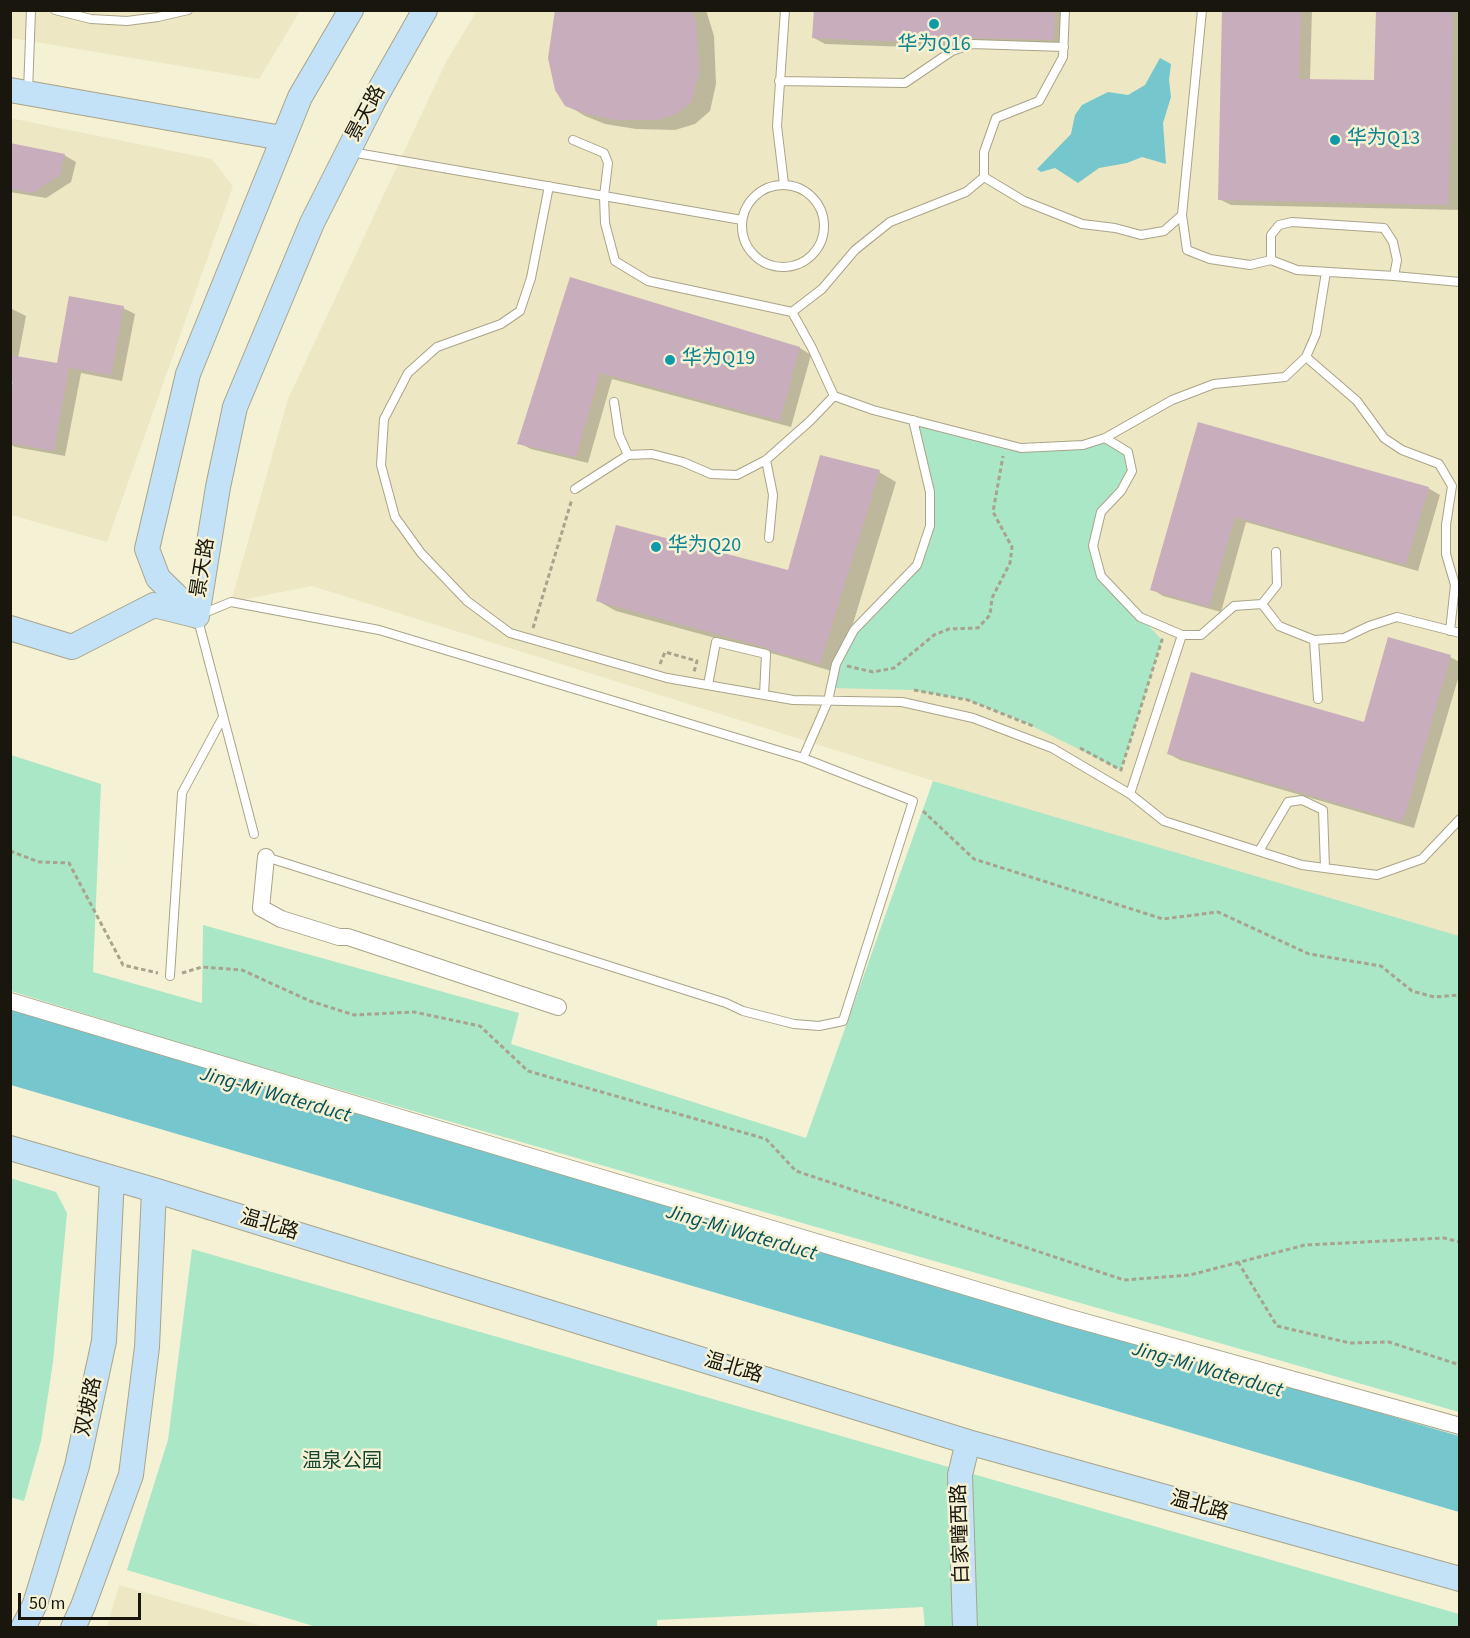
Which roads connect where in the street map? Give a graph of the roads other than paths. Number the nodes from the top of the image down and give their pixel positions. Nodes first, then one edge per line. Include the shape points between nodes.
1 (31, 10) edge
2 (55, 10) edge
3 (188, 10) edge
4 (351, 10) edge
5 (425, 10) edge
6 (785, 10) edge
7 (1065, 10) edge
8 (1202, 10) edge
9 (1064, 47) junction
10 (779, 81) junction
11 (19, 91) edge
12 (282, 138) junction
13 (573, 140) dead end
14 (347, 152) junction
15 (984, 177) junction
16 (784, 184) junction
17 (549, 186) junction
18 (604, 196) junction
19 (1182, 215) junction
20 (742, 220) junction
21 (1271, 260) junction
22 (1326, 272) junction
23 (1394, 276) junction
24 (1460, 282) edge
25 (792, 312) junction
26 (1306, 357) junction
27 (834, 396) junction
28 (614, 402) dead end
29 (913, 420) junction
30 (1105, 438) junction
31 (628, 455) junction
32 (766, 460) junction
33 (575, 489) road end
34 (769, 538) dead end
35 (1276, 552) dead end
36 (1262, 604) junction
37 (197, 616) junction
38 (10, 628) edge
39 (1455, 632) edge
40 (1182, 635) junction
41 (1314, 640) junction
42 (708, 685) junction
43 (764, 696) junction
44 (1318, 699) dead end
45 (828, 701) junction
46 (223, 717) junction
47 (803, 758) junction
48 (1131, 794) junction
49 (1460, 819) edge
50 (254, 834) dead end
51 (1259, 851) junction
52 (266, 857) joint
53 (1325, 868) junction
54 (170, 976) road end
55 (10, 1001) edge
56 (558, 1007) dead end
57 (10, 1148) edge
58 (112, 1178) junction
59 (154, 1190) junction
60 (1460, 1426) edge
61 (968, 1442) junction
62 (1460, 1579) edge
63 (23, 1628) edge
64 (73, 1628) edge
65 (965, 1628) edge

1 - 11 lane
2 - 3 lane via 91,19 127,21
4 - 12 main road, 景天路 via 300,97
5 - 14 main road, 景天路
6 - 10 lane
7 - 9 lane
8 - 19 lane
9 - 10 lane via 972,44 952,51 905,83
9 - 15 lane via 1063,57 1039,101 996,117 984,152
10 - 16 lane via 777,126
11 - 12 main road
12 - 37 main road, 景天路 via 188,374 147,549 158,578
13 - 18 lane via 604,153 608,162
14 - 17 lane
14 - 37 main road, 景天路 via 235,406
15 - 19 lane via 1024,201 1082,224 1141,235 1164,231
15 - 25 lane via 966,192 890,222 855,249 822,289
16 - 20 lane via 764,189 753,197
16 - 20 lane via 801,189 820,209 823,237 807,259 781,267 761,261 747,246
17 - 18 lane
17 - 42 lane via 531,278 520,311 501,324 437,347 408,373 384,419 381,465 395,517 421,552 467,601 510,633 667,678
18 - 20 lane
18 - 25 lane via 605,223 615,261 648,281
19 - 21 lane via 1187,250 1210,259 1250,265
21 - 22 lane via 1297,270
21 - 23 lane via 1271,235 1279,225 1292,222 1384,228 1393,242 1397,261
22 - 23 lane
22 - 26 lane via 1316,334
23 - 24 lane
25 - 27 lane
26 - 30 lane via 1285,377 1214,384 1172,400
26 - 39 lane via 1357,401 1384,438 1402,450 1439,464 1452,486 1446,554 1455,585
27 - 29 lane
27 - 32 lane
28 - 31 lane via 619,435
29 - 30 lane via 1022,448 1083,445
29 - 45 lane via 930,492 930,526 917,565 854,630 836,664
30 - 40 lane via 1128,452 1132,471 1121,491 1101,512 1093,546 1101,576 1140,617
31 - 32 lane via 652,454 711,474 737,475
31 - 33 lane
32 - 34 lane via 773,495
35 - 36 lane via 1277,585
36 - 40 lane via 1234,606 1201,634
36 - 41 lane via 1279,626
37 - 38 main road via 154,605 72,647
37 - 46 lane
37 - 47 lane via 231,602 379,630
39 - 41 lane via 1397,617 1344,638
40 - 48 lane
41 - 44 lane
42 - 43 lane
42 - 43 lane via 716,642 766,654
43 - 45 lane
45 - 47 lane
45 - 48 lane via 902,702 973,718 1052,748
46 - 50 lane
46 - 54 lane via 182,793
47 - 52 lane via 913,801 843,1021 819,1026 743,1011
48 - 51 lane via 1164,821
49 - 53 lane via 1422,859 1411,863 1377,875
51 - 53 lane
51 - 53 lane via 1288,802 1302,800 1323,810
52 - 56 street via 261,908 281,919 348,937
55 - 60 street via 1067,1317
57 - 58 main road, 温北路
58 - 59 main road, 温北路
58 - 63 main road, 双坡路 via 104,1341 77,1466 35,1604
59 - 61 main road, 温北路
59 - 64 main road via 147,1347 131,1475
61 - 62 main road, 温北路
61 - 65 main road, 白家疃西路 via 960,1475

